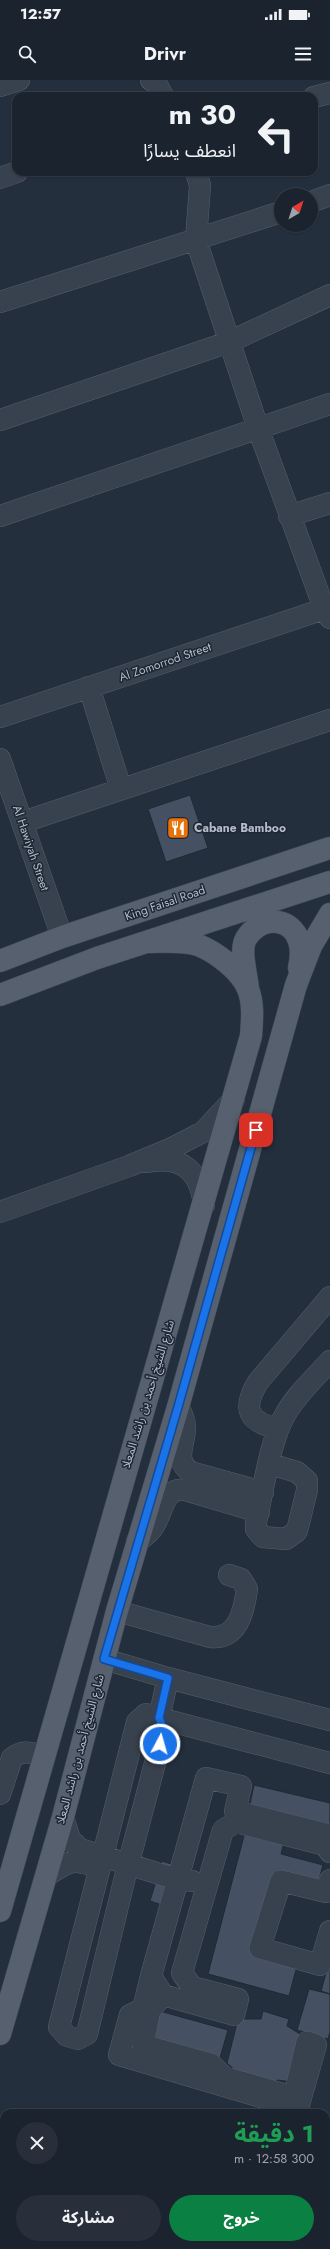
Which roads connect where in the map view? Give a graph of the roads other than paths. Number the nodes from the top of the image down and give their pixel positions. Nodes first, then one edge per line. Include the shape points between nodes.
1 (19, 80) edge
2 (152, 80) edge
3 (0, 86) edge
4 (161, 92) edge
5 (330, 93) edge
6 (318, 96) edge
7 (12, 174) edge
8 (197, 176) edge
9 (0, 178) edge
10 (330, 195) edge
11 (318, 199) edge
12 (274, 214) edge
13 (196, 240) junction
14 (330, 295) edge
15 (0, 302) edge
16 (229, 342) junction
17 (330, 404) edge
18 (0, 420) edge
19 (258, 428) junction
20 (330, 503) edge
21 (0, 516) edge
22 (289, 516) junction
23 (328, 611) edge
24 (89, 687) junction
25 (0, 717) edge
26 (330, 720) edge
27 (0, 759) edge
28 (121, 789) junction
29 (22, 822) junction
30 (330, 848) edge
31 (330, 882) edge
32 (330, 914) edge
33 (62, 938) junction
34 (148, 942) junction
35 (0, 961) edge
36 (296, 985) junction
37 (248, 989) junction
38 (0, 995) edge
39 (234, 1098) junction
40 (129, 1166) junction
41 (204, 1205) junction
42 (0, 1212) edge
43 (330, 1297) edge
44 (330, 1361) edge
45 (178, 1407) junction
46 (278, 1429) junction
47 (270, 1464) junction
48 (261, 1502) junction
49 (137, 1542) junction
50 (229, 1575) dead end
51 (117, 1612) junction
52 (104, 1659) junction
53 (168, 1678) junction
54 (159, 1718) junction
55 (330, 1720) edge
56 (44, 1756) junction
57 (330, 1763) edge
58 (0, 1794) edge
59 (63, 1817) junction
60 (330, 1836) edge
61 (330, 1852) edge
62 (100, 1862) junction
63 (127, 1871) junction
64 (46, 1876) junction
65 (330, 1880) edge
66 (170, 1884) junction
67 (3, 1889) edge
68 (205, 1892) junction
69 (0, 1911) edge
70 (330, 1931) edge
71 (151, 1976) junction
72 (163, 1995) junction
73 (0, 2034) edge

1 - 3 street
2 - 4 street
5 - 6 street
7 - 9 street
8 - 13 street via 200,185
10 - 11 street
12 - 13 street
13 - 15 street
13 - 16 street
14 - 16 street
16 - 18 street
16 - 19 street
17 - 19 street
19 - 21 street
19 - 22 street
20 - 22 street
22 - 23 street
23 - 24 street, Al Zomorrod Street
24 - 25 street, Al Zomorrod Street
24 - 28 street
26 - 28 street
27 - 29 street, Al Hawiyah Street
28 - 29 street
29 - 33 street, Al Hawiyah Street
30 - 33 main road, King Faisal Road
31 - 34 main road
32 - 36 main road, شارع الشيخ أحمد بن راشد المعلا via 311,946
33 - 35 main road, King Faisal Road
34 - 37 main road, شارع الشيخ أحمد بن راشد المعلا via 182,942 198,945 216,955 236,972
34 - 38 main road
36 - 37 main road via 301,957 299,940 284,924 266,922 258,926 244,942
36 - 45 main road, شارع الشيخ أحمد بن راشد المعلا
37 - 39 main road, شارع الشيخ أحمد بن راشد المعلا via 253,1012 251,1036
39 - 40 street via 203,1132
39 - 41 main road, شارع الشيخ أحمد بن راشد المعلا
40 - 41 street via 158,1160 172,1161 185,1166 202,1188
40 - 42 street
41 - 56 main road, شارع الشيخ أحمد بن راشد المعلا
43 - 46 street via 258,1382 252,1395 250,1409 254,1419 262,1426
44 - 46 street via 290,1407
45 - 48 street via 184,1421 180,1457 184,1466 191,1472
45 - 49 main road, شارع الشيخ أحمد بن راشد المعلا
46 - 47 street
47 - 48 street
47 - 48 street via 297,1472 307,1480 297,1531 286,1539 263,1537 256,1529
48 - 49 street via 175,1490 167,1496 154,1526
49 - 51 main road, شارع الشيخ أحمد بن راشد المعلا
50 - 51 street via 241,1579 247,1589 237,1625 232,1632 224,1636 210,1637
51 - 52 main road, شارع الشيخ أحمد بن راشد المعلا
52 - 53 street
52 - 59 main road, شارع الشيخ أحمد بن راشد المعلا
53 - 54 street
53 - 55 street
54 - 57 street
54 - 62 street via 146,1714 136,1722
54 - 63 street via 164,1729
56 - 58 street via 27,1752 16,1754 12,1758
56 - 67 main road, شارع الشيخ أحمد بن راشد المعلا
59 - 62 street via 70,1839
59 - 64 main road, شارع الشيخ أحمد بن راشد المعلا
60 - 66 street via 235,1811 241,1786 206,1778
61 - 68 street via 325,1845 236,1822 223,1830
62 - 63 street
62 - 63 street via 59,2027 67,2036 78,2039 87,2034
62 - 64 street via 77,1860
63 - 66 street
64 - 73 main road, شارع الشيخ أحمد بن راشد المعلا
65 - 70 street via 326,1892 281,1881 260,1948 320,1966
66 - 68 street
66 - 71 street
67 - 69 main road, شارع الشيخ أحمد بن راشد المعلا
68 - 72 street via 182,1973 192,1987 238,1999 234,2015
71 - 72 street
71 - 72 street via 143,2009 130,2015 119,2055 298,2108 316,2045 308,2042 294,2097 224,2077 211,2064 143,2045 150,2010

